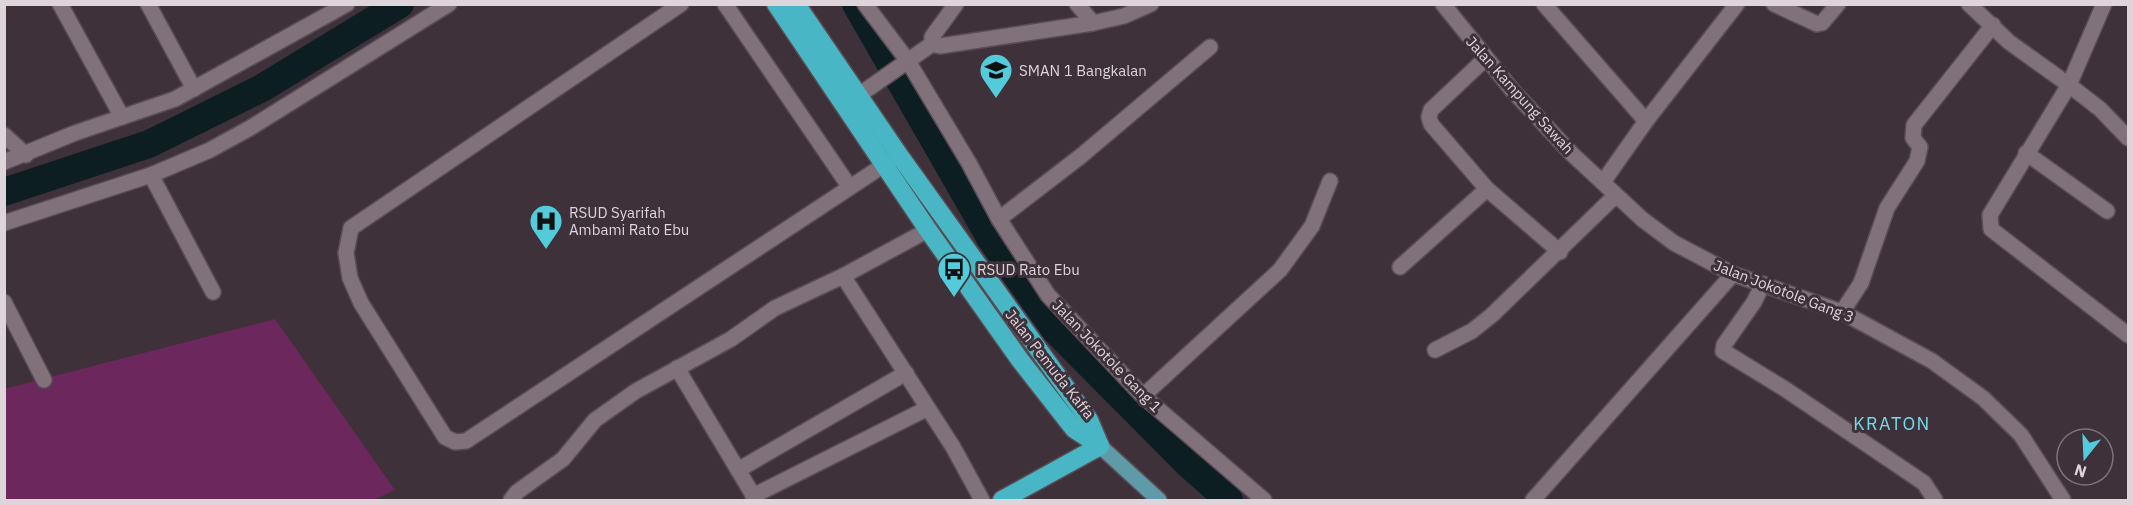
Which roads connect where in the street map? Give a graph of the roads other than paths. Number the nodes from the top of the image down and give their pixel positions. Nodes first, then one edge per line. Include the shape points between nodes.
1 (60, 4) edge
2 (148, 4) edge
3 (347, 4) edge
4 (449, 4) edge
5 (681, 4) edge
6 (725, 4) edge
7 (776, 4) edge
8 (796, 4) edge
9 (865, 4) edge
10 (956, 4) edge
11 (1077, 4) edge
12 (1151, 4) edge
13 (1443, 4) edge
14 (1544, 4) edge
15 (1737, 4) edge
16 (1774, 4) edge
17 (1839, 4) edge
18 (1969, 4) edge
19 (1995, 4) edge
20 (2103, 4) edge
21 (1990, 22) junction
22 (1093, 23) junction
23 (932, 44) junction
24 (1210, 46) dead end
25 (1485, 59) junction
26 (905, 63) junction
27 (2069, 85) junction
28 (194, 89) junction
29 (859, 95) junction
30 (122, 117) junction
31 (1646, 121) junction
32 (4, 135) edge
33 (2128, 138) edge
34 (2026, 153) junction
35 (26, 155) junction
36 (891, 160) junction
37 (4, 162) edge
38 (151, 175) junction
39 (1330, 181) dead end
40 (1603, 182) junction
41 (849, 186) junction
42 (1486, 189) junction
43 (1616, 195) junction
44 (2107, 211) dead end
45 (999, 219) junction
46 (4, 223) edge
47 (928, 230) junction
48 (1560, 252) junction
49 (1400, 267) dead end
50 (1733, 274) junction
51 (843, 276) junction
52 (1763, 284) junction
53 (213, 292) dead end
54 (4, 302) edge
55 (1842, 312) junction
56 (2128, 335) edge
57 (1435, 350) dead end
58 (677, 368) junction
59 (906, 373) junction
60 (44, 380) dead end
61 (1143, 396) junction
62 (926, 408) junction
63 (1100, 446) junction
64 (738, 470) junction
65 (755, 498) edge
66 (511, 501) edge
67 (982, 501) edge
68 (1002, 501) edge
69 (1159, 501) edge
70 (1264, 501) edge
71 (1533, 501) edge
72 (1935, 501) edge
73 (2063, 501) edge

1 - 30 street
2 - 28 street
3 - 28 street
4 - 38 street via 250,128
5 - 41 street via 351,228 346,253 350,278 361,303 445,437 465,441
6 - 41 street
7 - 36 highway, Jalan Pemuda Kaffa
8 - 29 highway, Jalan Pemuda Kaffa
9 - 26 street, Jalan Jokotole Gang 1
10 - 23 street via 932,37
11 - 22 street
12 - 22 street
13 - 25 street, Jalan Kampung Sawah
14 - 31 street
15 - 31 street
16 - 17 street via 1817,24
18 - 21 street
19 - 21 street
20 - 27 street
21 - 27 street via 2009,42
21 - 55 street via 1914,125 1912,133 1920,147 1917,161 1887,208 1861,283
22 - 23 street via 940,46
23 - 26 street
24 - 45 street via 1081,156
25 - 40 street, Jalan Kampung Sawah via 1564,146
25 - 42 street via 1431,110 1429,117
26 - 29 street
26 - 45 street, Jalan Jokotole Gang 1 via 969,163
27 - 33 street
27 - 34 street
28 - 30 street
29 - 36 highway, Jalan Pemuda Kaffa
30 - 35 street
31 - 40 street
32 - 35 street
34 - 44 street
34 - 56 street via 1990,215 1991,229
35 - 37 street
36 - 41 street
36 - 47 highway, Jalan Pemuda Kaffa
36 - 63 highway, Jalan Pemuda Kaffa via 1089,420
38 - 46 street
38 - 53 street
39 - 61 street via 1312,226 1280,270
40 - 43 street, Jalan Jokotole Gang 3
42 - 48 street
42 - 49 street
43 - 48 street
43 - 50 street, Jalan Jokotole Gang 3 via 1674,243
45 - 61 street, Jalan Jokotole Gang 1 via 1048,295
47 - 51 street
47 - 63 highway, Jalan Pemuda Kaffa via 1074,429
48 - 57 street via 1472,331
50 - 52 street, Jalan Jokotole Gang 3
50 - 71 street
51 - 58 street via 775,308 731,339
51 - 59 street
52 - 55 street, Jalan Jokotole Gang 3
52 - 72 street via 1723,351 1915,477 1931,491
54 - 60 street
55 - 73 street, Jalan Jokotole Gang 3 via 1932,361 1983,398 2021,435
58 - 64 street
58 - 66 street via 595,420 564,459 517,492
59 - 62 street
59 - 64 street
61 - 70 street, Jalan Jokotole Gang 1
62 - 65 street
62 - 67 street via 953,447
63 - 68 highway
63 - 69 main road
64 - 65 street

